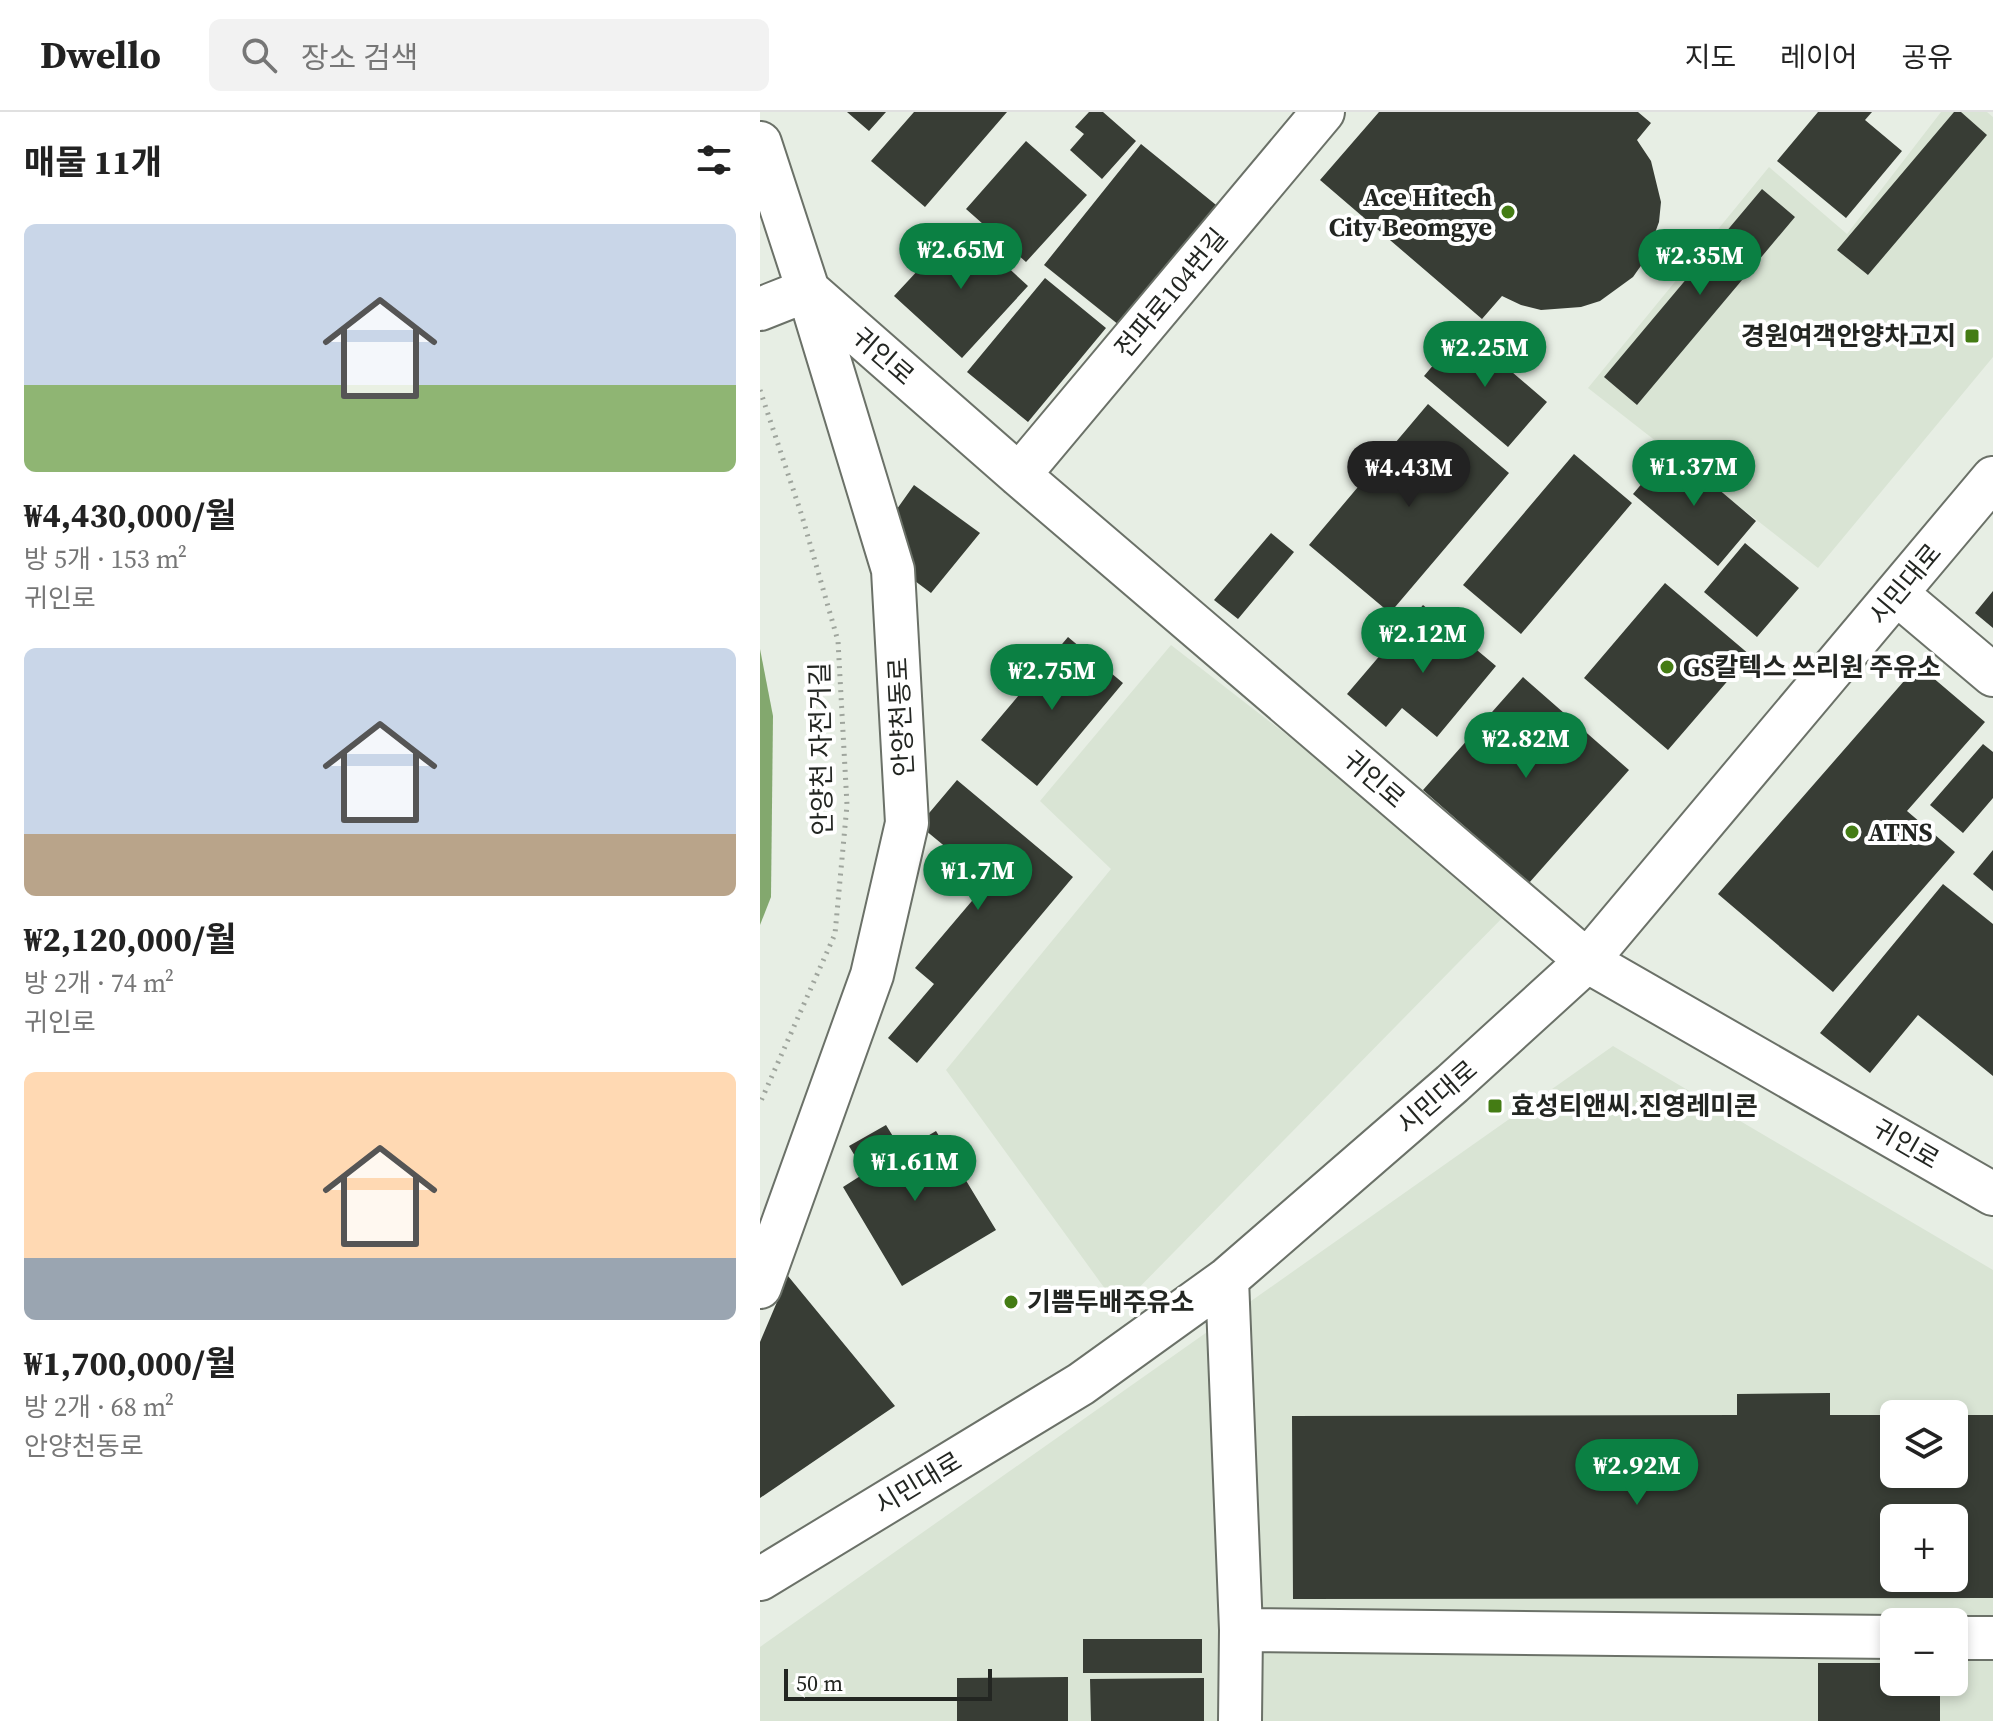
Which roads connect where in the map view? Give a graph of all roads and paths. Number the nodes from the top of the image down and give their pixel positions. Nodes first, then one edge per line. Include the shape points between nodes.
1 (1323, 112) edge
2 (760, 143) edge
3 (808, 290) junction
4 (760, 309) edge
5 (760, 390) edge
6 (1019, 475) junction
7 (1993, 478) edge
8 (1897, 594) junction
9 (1993, 675) edge
10 (1587, 961) junction
11 (760, 1103) edge
12 (1993, 1194) edge
13 (1227, 1279) junction
14 (760, 1287) edge
15 (760, 1579) edge
16 (1241, 1630) junction
17 (1880, 1637) edge
18 (1968, 1638) edge
19 (1993, 1638) edge
20 (1240, 1721) edge

1 - 6 street, 전파로104번길
2 - 3 street, 안양천동로
3 - 4 street
3 - 6 street, 귀인로
3 - 14 street, 안양천동로 via 893,570 907,823 872,975
5 - 11 path, 안양천 자전거길 via 838,641 847,805 835,934
6 - 10 street, 귀인로
7 - 8 street, 시민대로
8 - 9 street
8 - 10 street, 시민대로
10 - 12 street, 귀인로
10 - 13 street, 시민대로
13 - 15 street, 시민대로 via 1081,1384
13 - 16 street
16 - 17 street
16 - 20 street
18 - 19 street

